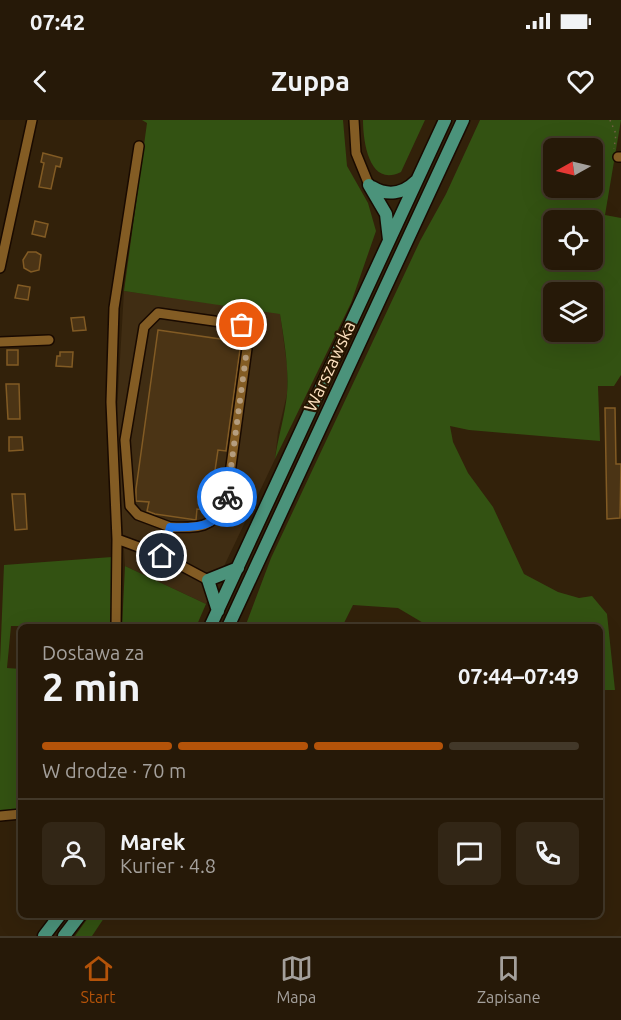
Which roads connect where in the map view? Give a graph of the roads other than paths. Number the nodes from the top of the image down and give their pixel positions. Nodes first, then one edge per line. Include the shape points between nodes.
1 (32, 120) edge
2 (354, 120) edge
3 (445, 120) edge
4 (463, 120) edge
5 (139, 146) dead end
6 (421, 173) junction
7 (369, 185) junction
8 (5, 217) edge
9 (388, 244) junction
10 (0, 268) edge
11 (49, 340) dead end
12 (0, 342) edge
13 (170, 527) junction
14 (117, 539) junction
15 (162, 556) junction
16 (238, 568) junction
17 (208, 580) junction
18 (218, 611) junction
19 (116, 624) edge
20 (212, 624) edge
21 (229, 624) edge
22 (18, 814) edge
23 (0, 816) edge
24 (58, 918) edge
25 (78, 918) edge
26 (44, 936) edge
27 (64, 936) edge

1 - 8 street
2 - 7 street via 356,153
3 - 6 main road, Warszawska
4 - 21 main road, Warszawska
5 - 14 street via 114,308 111,402
6 - 7 main road via 411,186 397,193 383,193
6 - 9 main road, Warszawska
7 - 9 main road via 386,214
8 - 10 street
9 - 16 main road, Warszawska
11 - 12 street
13 - 13 street via 208,525 218,518 226,503 248,337 242,325 158,313 144,327 125,440 130,506 138,515
13 - 15 street
14 - 15 street
14 - 19 street
15 - 17 street
16 - 17 main road
16 - 18 main road, Warszawska
17 - 18 main road
18 - 20 main road, Warszawska
22 - 23 street
24 - 26 main road
25 - 27 main road

